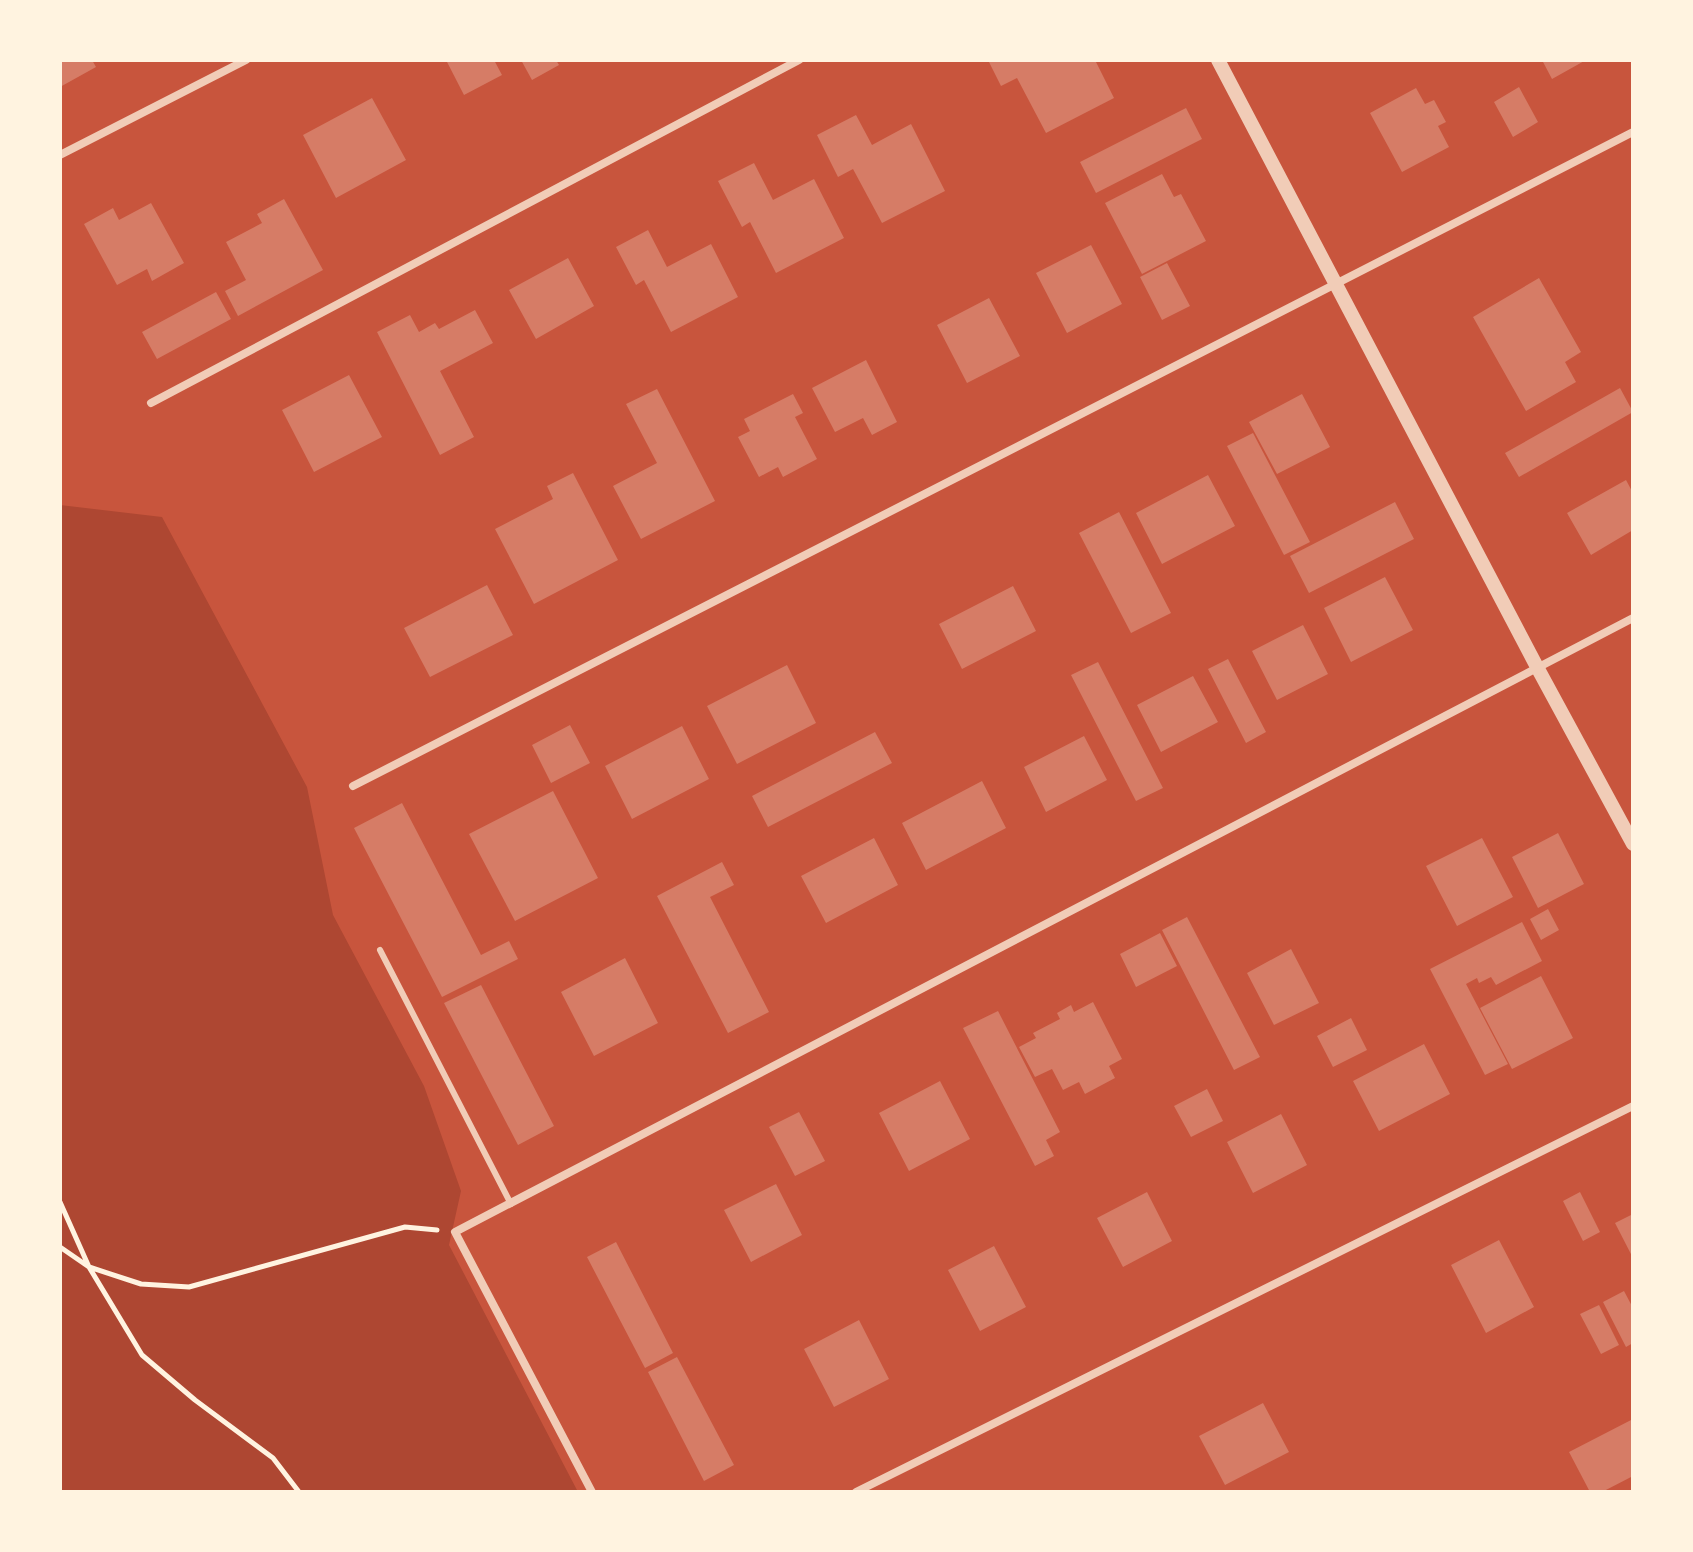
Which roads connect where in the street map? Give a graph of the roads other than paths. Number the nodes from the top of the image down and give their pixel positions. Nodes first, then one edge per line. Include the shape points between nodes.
1 (246, 60) edge
2 (799, 60) edge
3 (1218, 60) edge
4 (1633, 132) edge
5 (60, 155) edge
6 (1335, 284) junction
7 (151, 403) dead end
8 (1633, 618) edge
9 (1537, 667) junction
10 (353, 786) dead end
11 (1633, 844) edge
12 (380, 950) dead end
13 (1633, 1106) edge
14 (511, 1204) junction
15 (592, 1492) edge
16 (856, 1492) edge

1 - 5 street
2 - 7 street
3 - 6 street
4 - 6 street
6 - 9 street
6 - 10 street
8 - 9 street
9 - 11 street
9 - 14 street
12 - 14 lane
13 - 16 street
14 - 15 street via 455,1232

